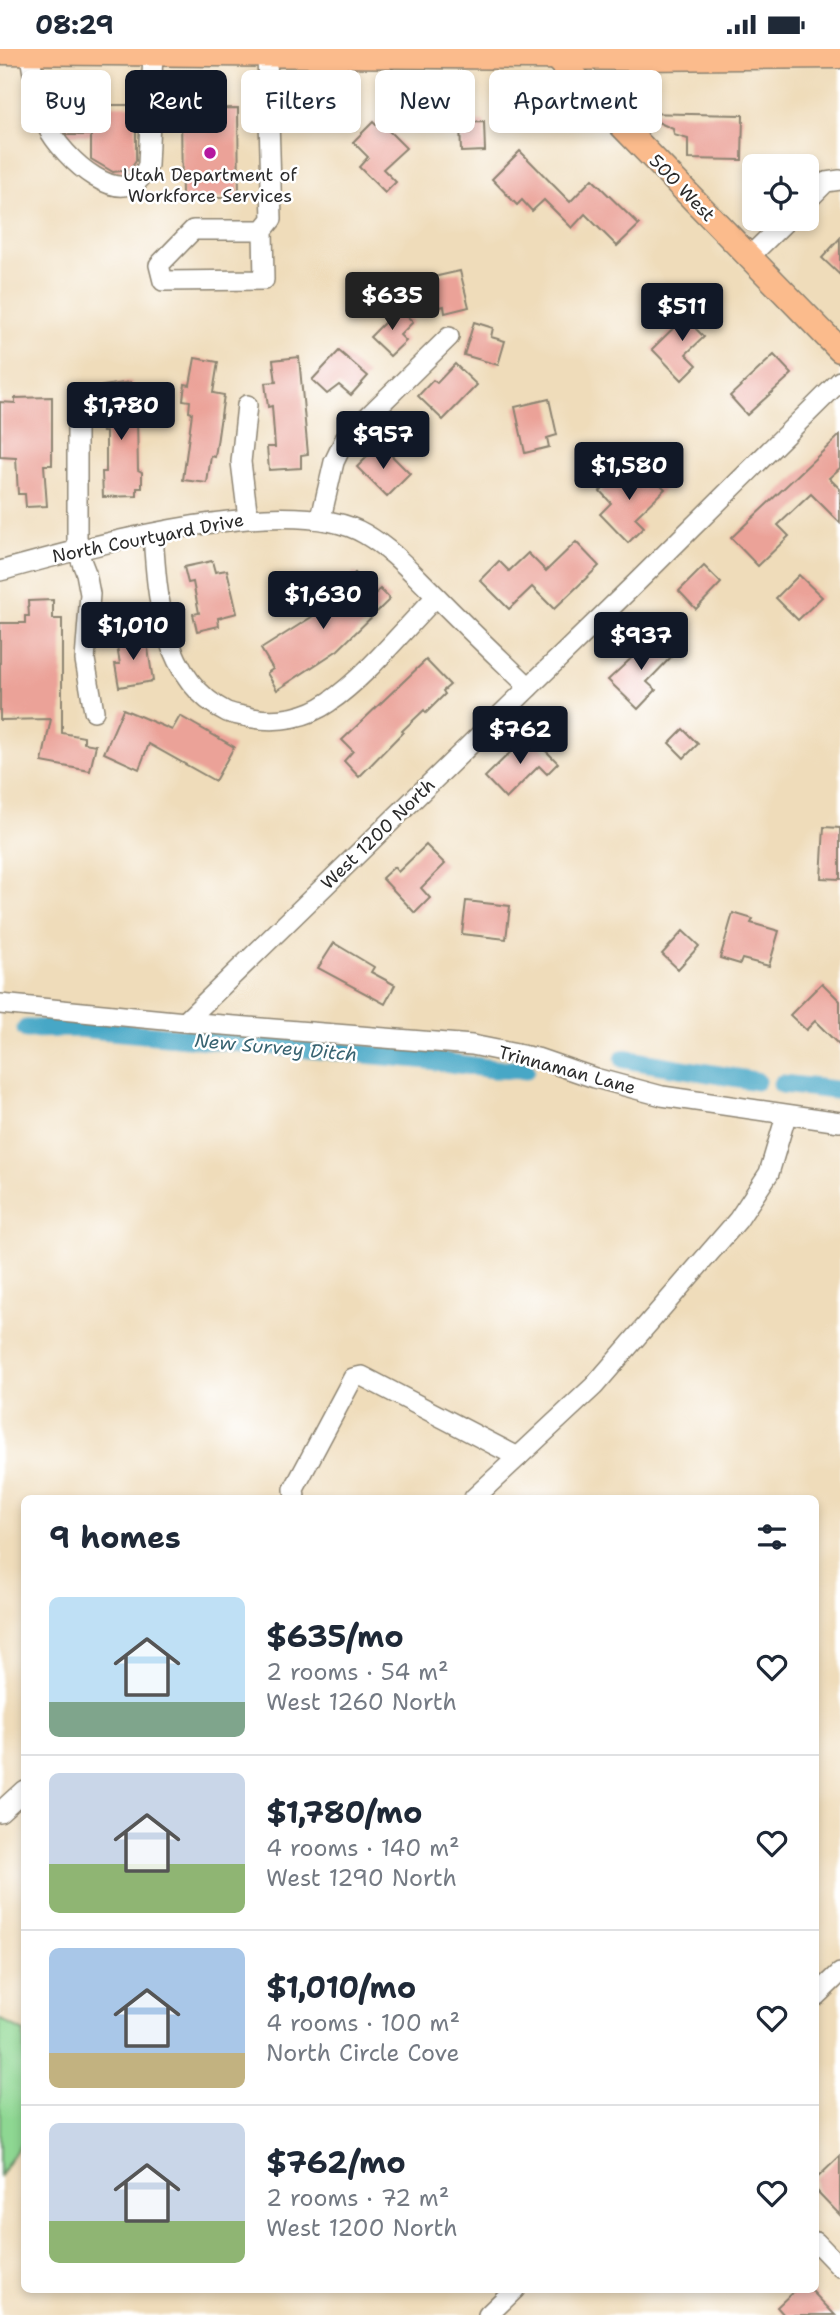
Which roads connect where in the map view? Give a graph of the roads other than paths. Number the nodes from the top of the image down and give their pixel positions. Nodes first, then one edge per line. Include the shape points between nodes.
1 (0, 52) edge
2 (29, 52) junction
3 (343, 52) edge
4 (675, 53) edge
5 (153, 54) junction
6 (267, 55) junction
7 (554, 56) junction
8 (840, 56) edge
9 (840, 180) edge
10 (819, 189) edge
11 (263, 230) junction
12 (776, 231) edge
13 (749, 257) junction
14 (449, 337) dead end
15 (840, 349) edge
16 (840, 381) edge
17 (247, 405) dead end
18 (77, 419) dead end
19 (248, 518) junction
20 (321, 518) junction
21 (153, 534) junction
22 (77, 549) junction
23 (0, 571) edge
24 (436, 597) junction
25 (529, 687) junction
26 (94, 711) dead end
27 (0, 1004) edge
28 (185, 1022) junction
29 (786, 1116) junction
30 (840, 1122) edge
31 (518, 1457) junction
32 (295, 1495) edge
33 (477, 1495) edge
34 (21, 1793) edge
35 (0, 1812) edge
36 (840, 1972) edge
37 (819, 1993) edge
38 (819, 2245) edge
39 (840, 2267) edge
40 (511, 2293) edge
41 (488, 2315) edge

1 - 2 main road
2 - 5 main road
2 - 5 street via 46,125 55,140 99,180 122,186 143,177 148,165
3 - 6 main road
3 - 7 main road
4 - 7 main road
4 - 8 main road
5 - 6 main road
6 - 11 street via 272,219
7 - 13 main road, 500 West
9 - 10 street via 826,182
11 - 11 street via 193,229 159,265 163,281 264,280
12 - 13 street
13 - 15 main road, 500 West
14 - 20 street via 345,439 334,462
16 - 25 street, West 1200 North
17 - 19 street via 241,462
18 - 22 street
19 - 20 street, North Courtyard Drive
19 - 21 street, North Courtyard Drive
20 - 24 street, North Courtyard Drive via 363,532 398,556
21 - 22 street, North Courtyard Drive
21 - 24 street via 162,614 172,651 187,679 229,713 293,718 329,702
22 - 23 street, North Courtyard Drive
22 - 26 street via 90,594 85,660
24 - 25 street, North Courtyard Drive
25 - 28 street, West 1200 North
27 - 28 street, Trinnaman Lane
28 - 29 street, Trinnaman Lane via 471,1045 537,1058 663,1096
29 - 30 street, Trinnaman Lane
29 - 31 street via 769,1173 738,1220 594,1386
31 - 32 street via 362,1376 353,1378
31 - 33 street
34 - 35 street
36 - 37 street
38 - 39 street
40 - 41 street

